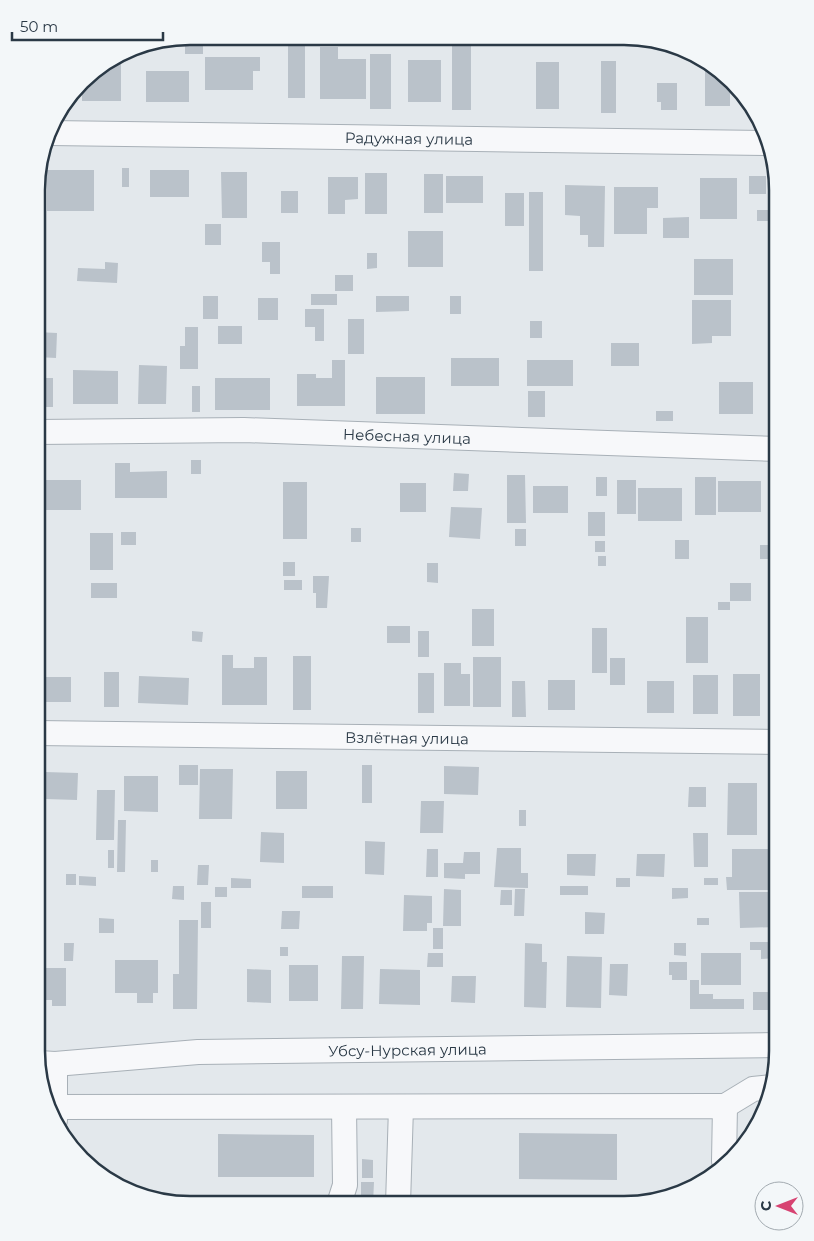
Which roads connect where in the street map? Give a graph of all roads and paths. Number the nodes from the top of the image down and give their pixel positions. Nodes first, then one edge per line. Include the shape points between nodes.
1 (56, 133) edge
2 (761, 143) edge
3 (45, 432) edge
4 (769, 449) edge
5 (45, 733) edge
6 (769, 742) edge
7 (769, 1045) edge
8 (47, 1063) edge
9 (764, 1088) edge
10 (50, 1090) edge
11 (725, 1106) junction
12 (344, 1107) junction
13 (401, 1107) junction
14 (58, 1111) edge
15 (724, 1156) edge
16 (342, 1196) edge
17 (398, 1196) edge

1 - 2 street, Радужная улица
3 - 4 street, Небесная улица via 244,430
5 - 6 street, Взлётная улица
7 - 8 street, Убсу-Нурская улица via 198,1052
8 - 10 street
9 - 11 street via 753,1089
11 - 13 street
11 - 15 street
12 - 13 street
12 - 14 street
12 - 16 street via 345,1186
13 - 17 street

